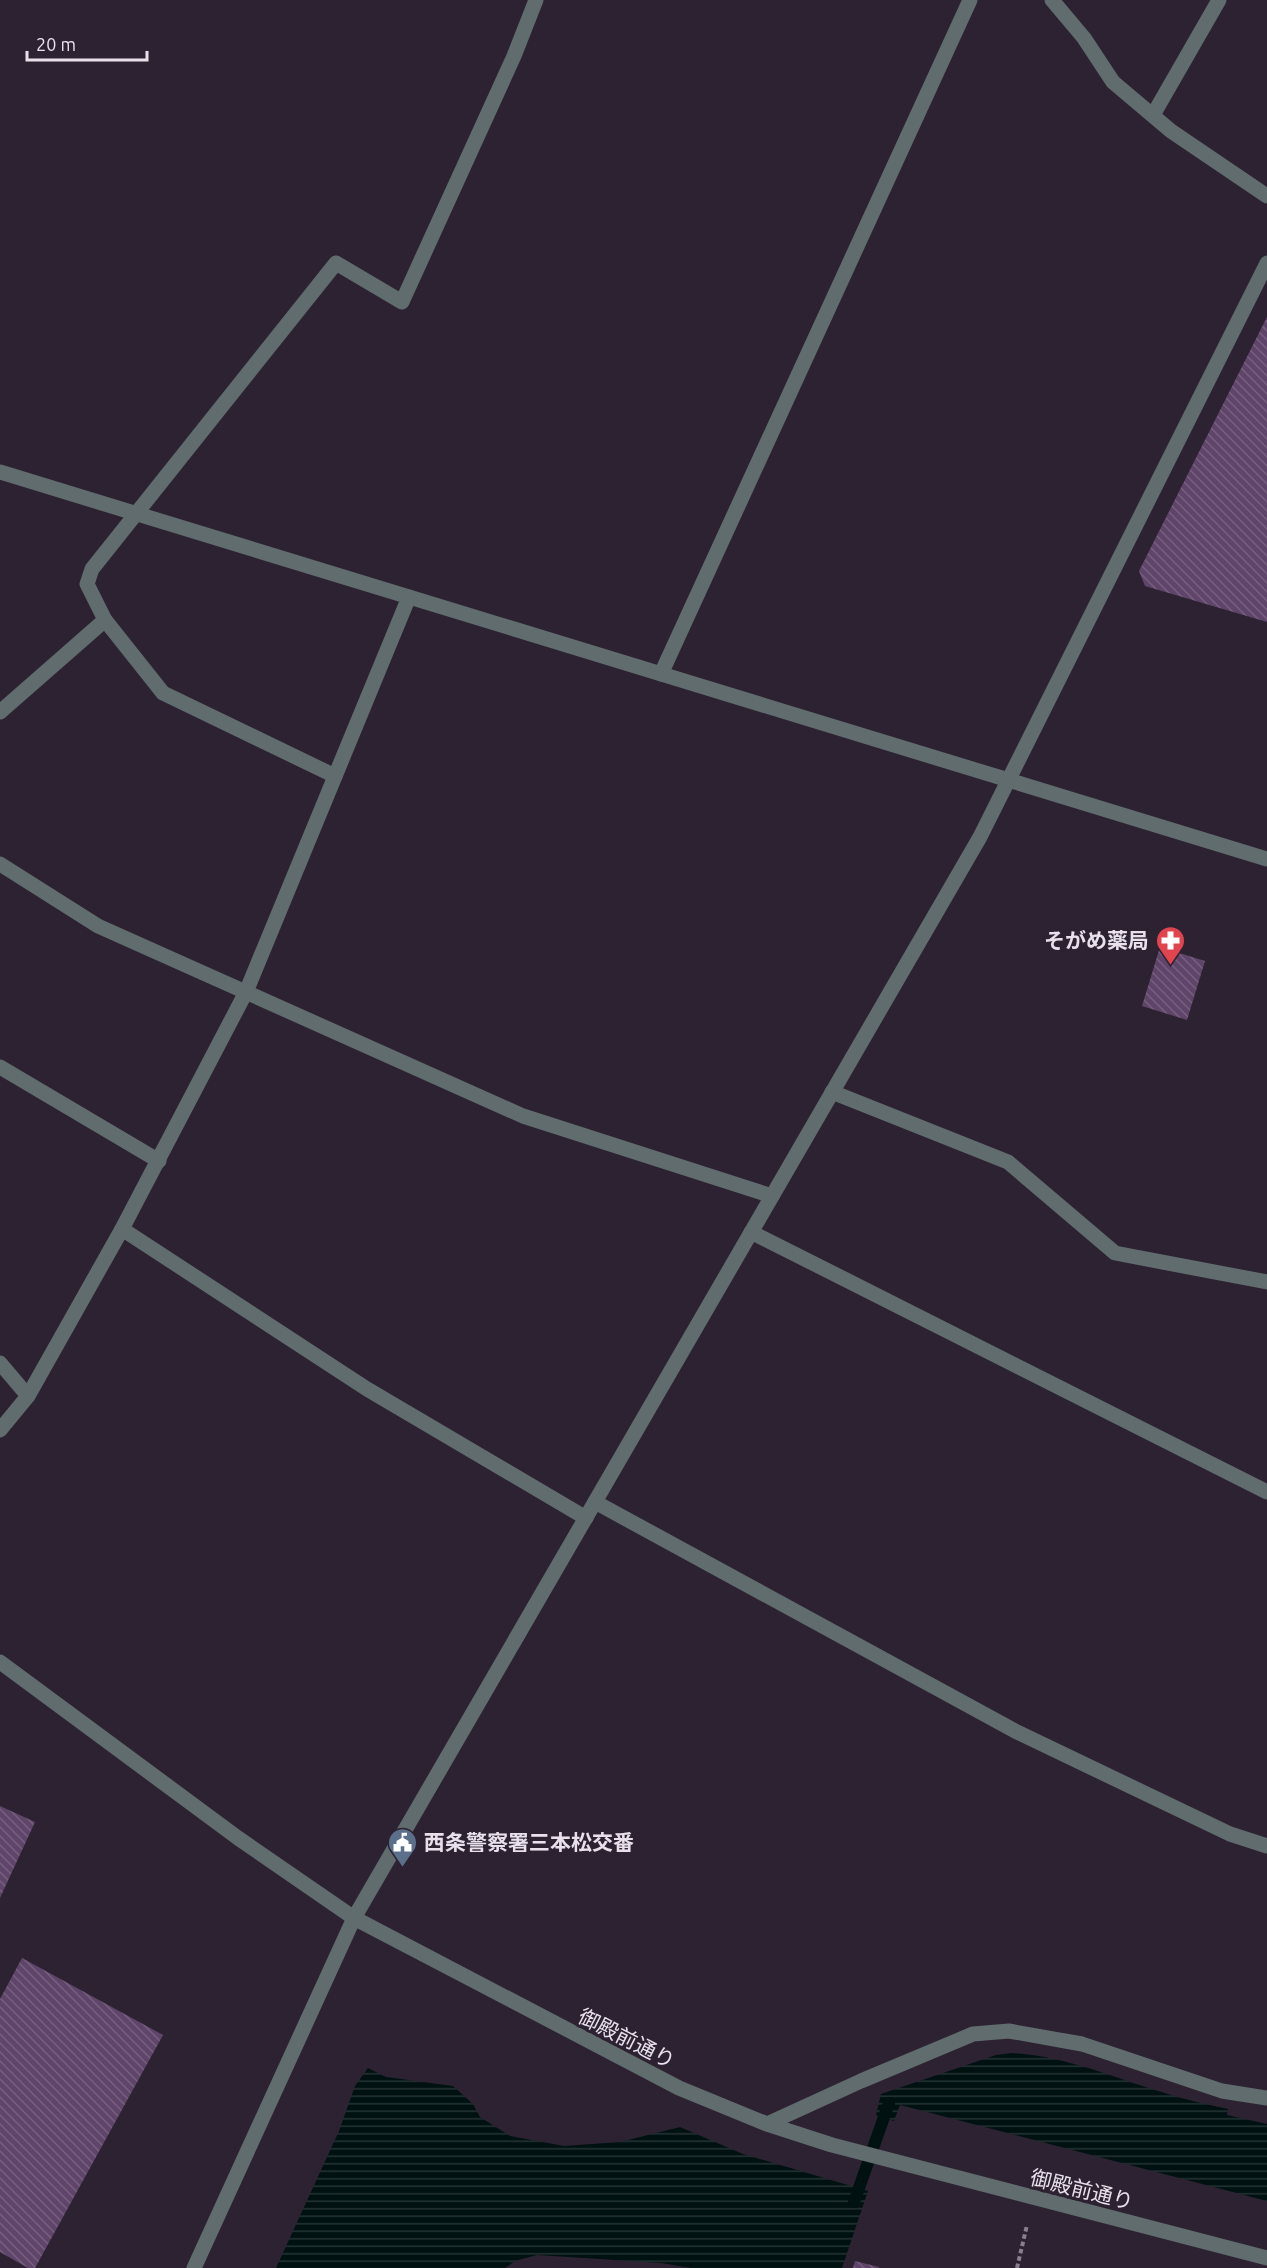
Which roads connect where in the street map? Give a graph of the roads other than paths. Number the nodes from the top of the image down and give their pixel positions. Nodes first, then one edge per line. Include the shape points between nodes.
1 (536, 0) edge
2 (970, 0) edge
3 (1052, 0) edge
4 (1219, 0) edge
5 (1153, 115) junction
6 (1267, 196) edge
7 (1267, 263) edge
8 (0, 472) edge
9 (137, 514) junction
10 (409, 597) junction
11 (105, 620) junction
12 (662, 674) junction
13 (0, 711) edge
14 (335, 776) junction
15 (1010, 781) junction
16 (1267, 859) edge
17 (0, 864) edge
18 (246, 992) junction
19 (0, 1067) edge
20 (832, 1092) junction
21 (159, 1161) junction
22 (772, 1196) junction
23 (122, 1229) junction
24 (752, 1232) junction
25 (1267, 1282) edge
26 (0, 1363) edge
27 (28, 1396) junction
28 (0, 1430) edge
29 (1267, 1492) edge
30 (595, 1502) junction
31 (586, 1518) junction
32 (0, 1662) edge
33 (1267, 1846) edge
34 (354, 1918) junction
35 (1267, 2097) edge
36 (767, 2124) junction
37 (1267, 2258) edge
38 (194, 2268) edge

1 - 9 street via 402,302 336,263
2 - 12 street
3 - 5 street via 1113,82
4 - 5 street
5 - 6 street
7 - 15 street
8 - 9 street
9 - 10 street
9 - 11 street via 92,569 87,584
10 - 12 street
10 - 14 street
11 - 13 street
11 - 14 street via 163,693
12 - 15 street
14 - 18 street
15 - 16 street
15 - 20 street
17 - 18 street via 98,926
18 - 21 street
18 - 22 street via 523,1116
19 - 21 street
20 - 22 street
20 - 25 street via 1008,1162 1115,1253
21 - 23 street
22 - 24 street
23 - 27 street
23 - 31 street via 367,1389
24 - 29 street
24 - 30 street
26 - 27 street
27 - 28 street
30 - 31 street
30 - 33 street via 1015,1731 1230,1834
31 - 34 street
32 - 34 street, 御殿前通り via 238,1838
34 - 36 street, 御殿前通り via 628,2063
34 - 38 street
35 - 36 street via 1222,2091 1082,2044 1009,2031 973,2034
36 - 37 street, 御殿前通り via 832,2145

